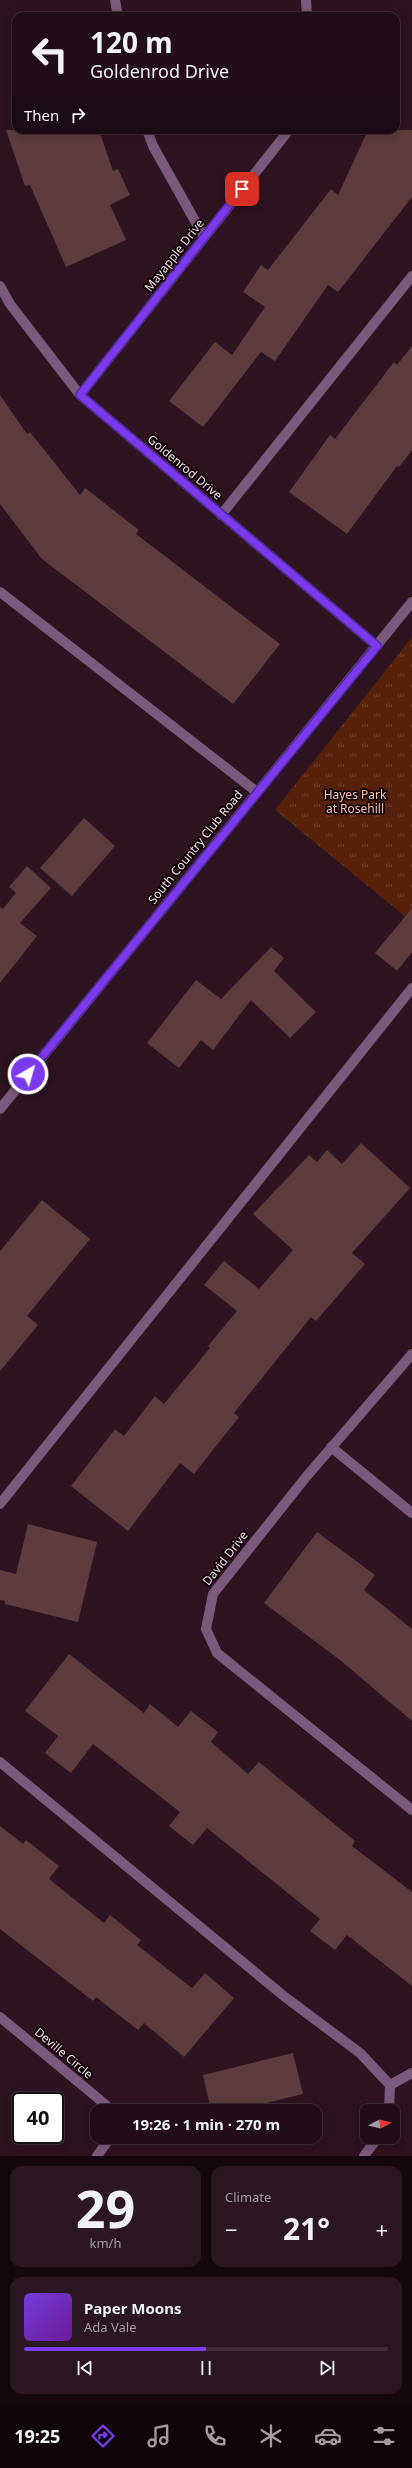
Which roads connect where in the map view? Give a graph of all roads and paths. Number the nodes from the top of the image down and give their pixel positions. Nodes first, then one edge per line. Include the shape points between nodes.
1 (115, 0) edge
2 (306, 0) edge
3 (117, 12) edge
4 (307, 12) edge
5 (149, 134) edge
6 (286, 134) edge
7 (204, 237) junction
8 (412, 276) edge
9 (0, 286) edge
10 (80, 395) junction
11 (221, 515) junction
12 (0, 592) edge
13 (412, 602) edge
14 (377, 646) junction
15 (257, 792) junction
16 (412, 988) edge
17 (0, 1110) edge
18 (412, 1354) edge
19 (331, 1447) junction
20 (0, 1504) edge
21 (412, 1513) edge
22 (0, 1762) edge
23 (412, 1810) edge
24 (0, 2017) edge
25 (412, 2073) edge
26 (390, 2085) junction
27 (105, 2104) edge
28 (389, 2104) edge
29 (105, 2144) edge
30 (373, 2144) edge
31 (96, 2156) edge
32 (364, 2156) edge

1 - 3 street
2 - 4 street
5 - 7 street via 153,146
6 - 7 street, Mayapple Drive
7 - 10 street, Mayapple Drive
8 - 11 street
9 - 10 street, Goldenrod Drive via 10,304
10 - 11 street, Goldenrod Drive
11 - 14 street, Goldenrod Drive
12 - 15 street
13 - 14 street, South Country Club Road
14 - 15 street, South Country Club Road
15 - 17 street, South Country Club Road
16 - 20 street
18 - 19 street, David Drive
19 - 21 street
19 - 23 street, David Drive via 213,1594 206,1629 216,1653
22 - 26 street via 285,1997 360,2052
24 - 27 street, Deville Circle
25 - 26 street
26 - 28 street
29 - 31 street
30 - 32 street

